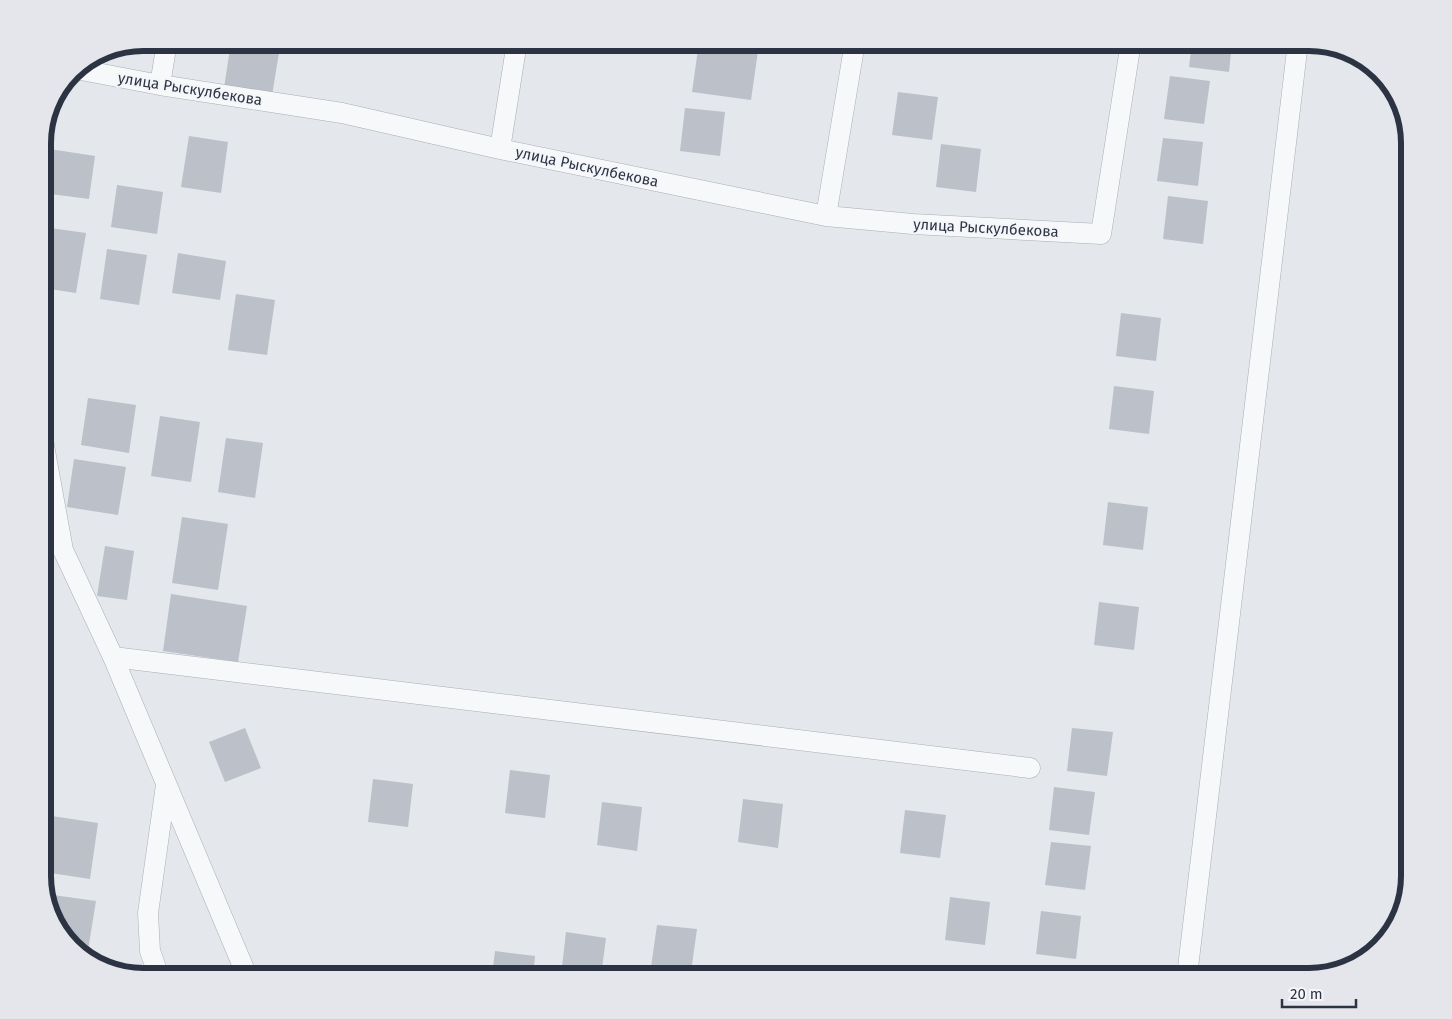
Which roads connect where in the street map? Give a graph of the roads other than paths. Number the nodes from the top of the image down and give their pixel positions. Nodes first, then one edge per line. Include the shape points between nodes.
1 (166, 51) edge
2 (516, 51) edge
3 (854, 51) edge
4 (1130, 51) edge
5 (1297, 51) edge
6 (86, 71) edge
7 (160, 85) junction
8 (500, 149) junction
9 (826, 216) junction
10 (51, 484) edge
11 (113, 657) junction
12 (1030, 768) dead end
13 (166, 785) junction
14 (156, 968) edge
15 (244, 968) edge
16 (1188, 968) edge

1 - 7 street
2 - 8 street
3 - 9 street
4 - 9 street, улица Рыскулбекова via 1101,234
5 - 16 street
6 - 7 street, улица Рыскулбекова
7 - 8 street, улица Рыскулбекова via 342,113
8 - 9 street, улица Рыскулбекова
10 - 11 street via 63,550
11 - 12 street
11 - 13 street
13 - 14 street via 148,913 150,951
13 - 15 street

